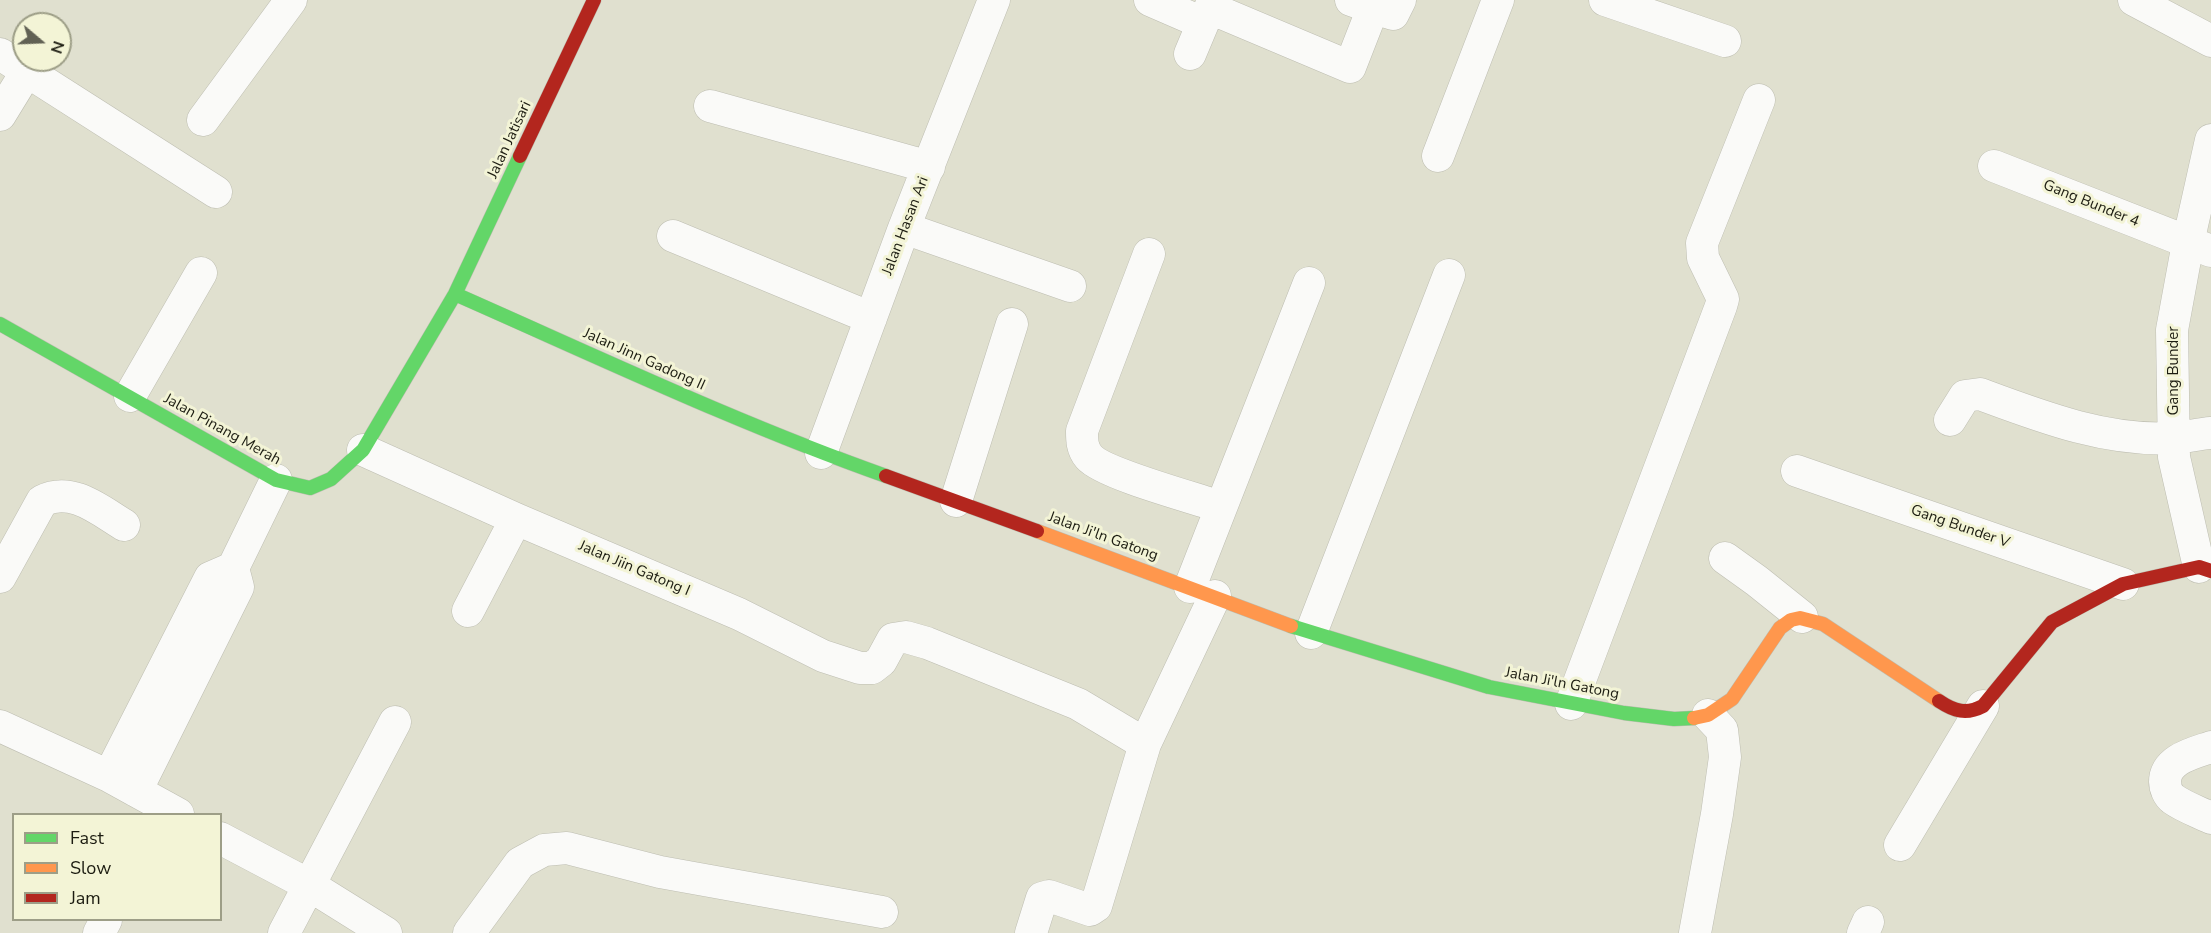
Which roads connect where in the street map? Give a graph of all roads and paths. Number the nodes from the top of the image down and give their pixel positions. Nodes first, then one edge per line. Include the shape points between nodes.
1 (291, 0) edge
2 (594, 0) edge
3 (994, 0) edge
4 (1150, 0) edge
5 (1498, 0) edge
6 (1605, 0) edge
7 (2134, 0) edge
8 (1375, 3) edge
9 (1209, 10) edge
10 (1725, 41) dead end
11 (2211, 41) edge
12 (1190, 54) dead end
13 (26, 72) edge
14 (29, 72) edge
15 (1759, 100) dead end
16 (710, 106) dead end
17 (0, 115) edge
18 (203, 120) dead end
19 (2210, 150) edge
20 (1438, 156) dead end
21 (1994, 166) dead end
22 (929, 167) junction
23 (216, 192) dead end
24 (904, 228) junction
25 (673, 236) dead end
26 (2199, 247) edge
27 (1149, 254) dead end
28 (201, 273) dead end
29 (1449, 275) dead end
30 (1309, 283) dead end
31 (1070, 286) dead end
32 (455, 294) junction
33 (871, 318) junction
34 (0, 324) edge
35 (1012, 324) dead end
36 (129, 396) junction
37 (1950, 420) dead end
38 (2211, 432) edge
39 (2174, 438) junction
40 (363, 450) junction
41 (821, 453) junction
42 (1797, 471) dead end
43 (276, 480) junction
44 (956, 501) junction
45 (1221, 507) junction
46 (516, 519) junction
47 (124, 525) dead end
48 (1725, 558) dead end
49 (233, 568) junction
50 (2205, 569) edge
51 (0, 577) edge
52 (2123, 584) junction
53 (1202, 591) junction
54 (468, 611) dead end
55 (1802, 617) junction
56 (1311, 633) junction
57 (1570, 704) junction
58 (1983, 706) junction
59 (1708, 715) junction
60 (395, 722) dead end
61 (0, 726) edge
62 (1145, 744) junction
63 (2211, 747) edge
64 (109, 776) junction
65 (136, 792) junction
66 (167, 812) edge
67 (2211, 818) edge
68 (222, 838) edge
69 (1900, 845) dead end
70 (309, 885) junction
71 (882, 912) dead end
72 (284, 933) edge
73 (386, 933) edge
74 (469, 933) edge
75 (1031, 933) edge
76 (1695, 933) edge

1 - 18 street
2 - 32 street, Jalan Jatisari
3 - 22 street, Jalan Hasan Ari
4 - 9 street
5 - 20 street
6 - 10 street
7 - 11 street
8 - 9 street via 1350,67
9 - 12 street
13 - 17 street
14 - 23 street
15 - 57 street via 1702,243 1703,258 1723,299 1721,306
16 - 22 street
19 - 26 street, Gang Bunder
21 - 26 street, Gang Bunder 4
22 - 24 street, Jalan Hasan Ari
24 - 31 street
24 - 33 street, Jalan Hasan Ari
25 - 33 street
26 - 39 street, Gang Bunder via 2172,330
27 - 45 street via 1082,430 1082,445 1089,457 1107,469
28 - 36 street
29 - 56 street
30 - 45 street
32 - 40 street, Jalan Pinang Merah
32 - 41 street, Jalan Jinn Gadong II
33 - 41 street, Jalan Hasan Ari
34 - 36 street, Jalan Pinang Merah
35 - 44 street
36 - 43 street, Jalan Pinang Merah
37 - 39 street via 1965,396 1980,394 2082,428
38 - 39 street
39 - 50 street, Gang Bunder via 2174,457
40 - 43 street, Jalan Pinang Merah via 332,479 310,488
40 - 46 street, Jalan Jiin Gatong I
41 - 44 street, Jalan Ji'ln Gatong
42 - 52 street, Gang Bunder V
43 - 49 street
44 - 53 street, Jalan Ji'ln Gatong
45 - 53 street
46 - 54 street
46 - 62 street, Jalan Jiin Gatong I via 739,614 823,656 860,668 873,668 893,639 906,637 1078,704
47 - 51 street via 73,496 51,496 42,501
48 - 55 street
49 - 64 street via 210,578
49 - 65 street via 238,587
50 - 52 street
52 - 58 street via 2052,622
53 - 56 street, Jalan Ji'ln Gatong
53 - 62 street
55 - 58 street via 1823,624 1953,711 1972,712
55 - 59 street, Jalan Ji'ln Gatong via 1791,619 1780,628 1732,699
56 - 57 street, Jalan Ji'ln Gatong via 1489,687
57 - 59 street, Jalan Ji'ln Gatong via 1674,719
58 - 69 street
59 - 76 street via 1722,730 1725,757
60 - 70 street
61 - 64 street
62 - 75 street via 1096,906 1090,910 1049,896 1042,898
63 - 67 street via 2180,758 2165,778 2171,798
64 - 65 street
65 - 66 street
68 - 70 street
70 - 72 street
70 - 73 street
71 - 74 street via 660,872 567,848 544,850 520,863

